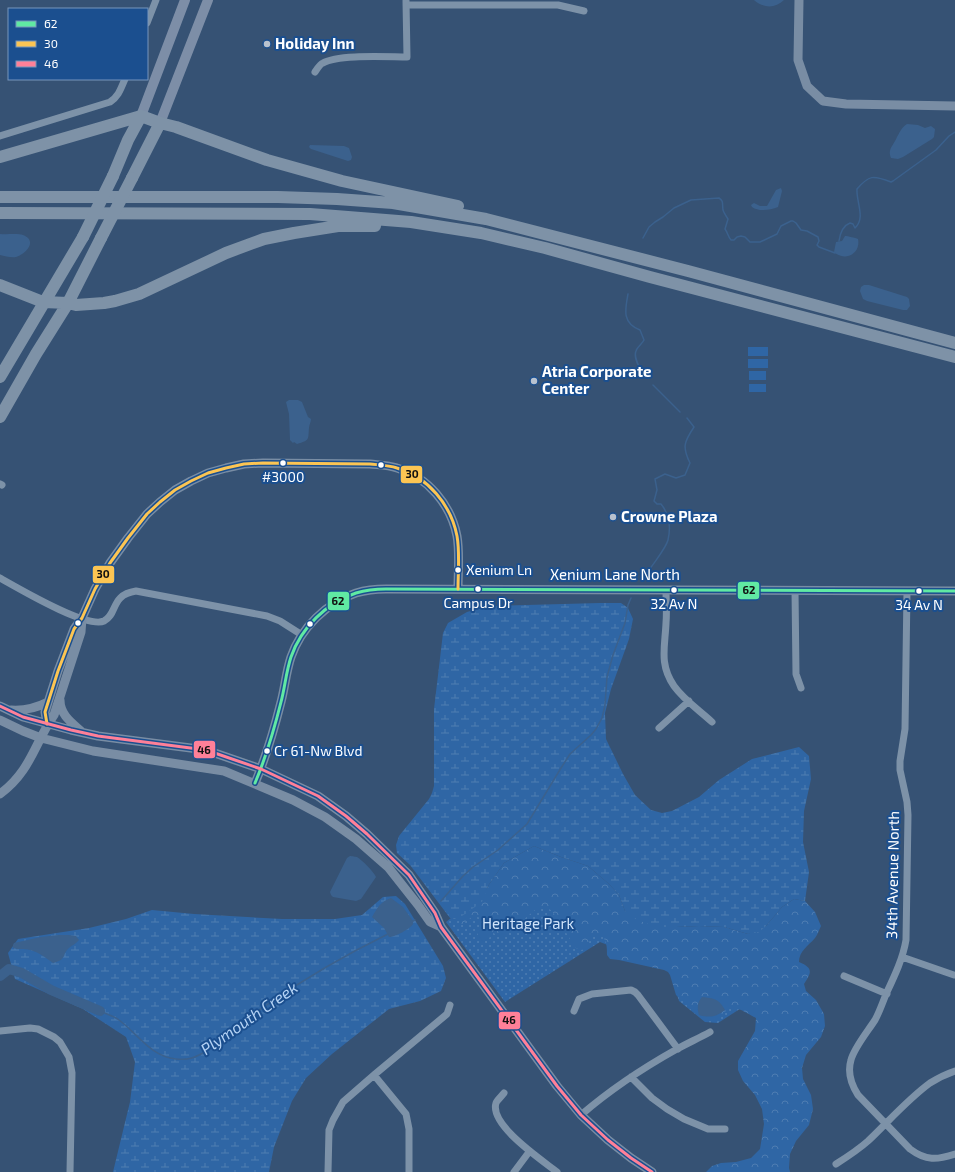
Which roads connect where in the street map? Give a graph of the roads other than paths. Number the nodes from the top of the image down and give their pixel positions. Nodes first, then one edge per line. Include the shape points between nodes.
1 (156, 0) edge
2 (185, 0) edge
3 (208, 0) edge
4 (799, 0) edge
5 (406, 2) edge
6 (584, 11) dead end
7 (148, 20) edge
8 (315, 72) dead end
9 (125, 80) edge
10 (955, 106) edge
11 (141, 116) junction
12 (160, 123) junction
13 (88, 131) junction
14 (0, 136) edge
15 (0, 151) edge
16 (0, 157) edge
17 (0, 197) edge
18 (0, 213) edge
19 (486, 219) junction
20 (545, 248) junction
21 (0, 285) edge
22 (44, 302) junction
23 (68, 303) junction
24 (955, 343) edge
25 (955, 357) edge
26 (0, 377) edge
27 (0, 417) edge
28 (0, 578) edge
29 (458, 589) junction
30 (666, 590) junction
31 (795, 590) junction
32 (907, 591) junction
33 (955, 591) edge
34 (82, 618) junction
35 (302, 634) junction
36 (801, 688) dead end
37 (60, 697) junction
38 (689, 701) junction
39 (48, 702) junction
40 (0, 706) edge
41 (9, 710) junction
42 (0, 720) edge
43 (712, 722) dead end
44 (48, 724) junction
45 (660, 728) dead end
46 (83, 733) junction
47 (41, 738) junction
48 (261, 769) junction
49 (256, 783) junction
50 (0, 794) edge
51 (440, 927) junction
52 (902, 957) junction
53 (954, 975) edge
54 (844, 976) dead end
55 (887, 994) junction
56 (450, 1005) dead end
57 (574, 1011) dead end
58 (0, 1031) edge
59 (710, 1032) dead end
60 (678, 1049) junction
61 (955, 1071) edge
62 (374, 1075) junction
63 (631, 1077) junction
64 (504, 1093) dead end
65 (581, 1115) junction
66 (886, 1124) junction
67 (725, 1129) dead end
68 (529, 1152) junction
69 (955, 1154) edge
70 (836, 1164) dead end
71 (70, 1172) edge
72 (328, 1172) edge
73 (409, 1172) edge
74 (514, 1172) edge
75 (556, 1172) edge
76 (652, 1172) edge

1 - 7 street
2 - 11 main road
3 - 12 main road
4 - 10 street via 798,60 806,86 823,101 846,104
5 - 6 street via 558,5
5 - 8 street via 407,57 335,59 322,63
9 - 14 street via 119,94 110,102
11 - 12 highway
11 - 13 highway
11 - 22 highway, bridge via 83,236
12 - 19 highway via 267,160 466,208
12 - 23 highway, bridge
13 - 15 highway via 70,131
13 - 16 highway
17 - 19 highway via 337,199 393,203
18 - 20 highway via 310,214 411,222 474,232
19 - 24 highway
20 - 23 highway via 398,227 338,226 264,239 115,302 76,305
20 - 25 highway
21 - 22 highway
22 - 23 highway
22 - 26 highway
23 - 27 highway
28 - 34 street via 46,603
29 - 30 street, Xenium Lane North
29 - 34 street via 458,545 454,524 433,489 410,473 384,465 370,464 244,464 191,480 147,514 110,563
29 - 35 street, Xenium Lane North via 386,589 356,593 329,607
30 - 31 street, Xenium Lane North
30 - 38 street via 663,653 665,664 674,686
31 - 32 street, Xenium Lane North
31 - 36 street via 796,674
32 - 33 street, Xenium Lane North
32 - 52 street, 34th Avenue North via 905,729 900,761 908,815 907,926
34 - 35 street via 92,622 105,620 121,597 131,592 142,592 267,616
34 - 37 street via 81,632
34 - 39 street via 74,629
35 - 48 street, Xenium Lane North via 292,656
37 - 44 street
37 - 46 street via 63,713
38 - 43 street
38 - 45 street
39 - 41 street via 29,710
39 - 44 street via 45,712
40 - 41 street
41 - 44 street
42 - 47 street
44 - 46 street
44 - 47 street
46 - 48 street via 206,750
47 - 49 street via 93,751 224,771
47 - 50 street via 25,768
48 - 49 street, Xenium Lane North
48 - 51 street via 318,796 367,834 409,875 435,913
49 - 51 street via 325,817 356,839 388,867 430,922
51 - 65 street
52 - 53 street
52 - 55 street, 34th Avenue North
54 - 55 street
55 - 66 street, 34th Avenue North via 855,1050 849,1068 850,1078 858,1095
56 - 62 street via 447,1014
57 - 60 street via 579,999 592,994 631,990 638,995
58 - 71 street via 30,1028 46,1032 60,1042 69,1057 72,1073
59 - 60 street
60 - 63 street
61 - 66 street via 930,1083
62 - 72 street via 343,1102 333,1120 328,1140
62 - 73 street via 406,1114 409,1129
63 - 65 street
63 - 67 street via 652,1098 684,1119 708,1129
64 - 68 street via 496,1103 500,1121
65 - 76 street via 608,1140
66 - 69 street, 34th Avenue North via 917,1155 936,1159
66 - 70 street via 856,1151
68 - 74 street
68 - 75 street

